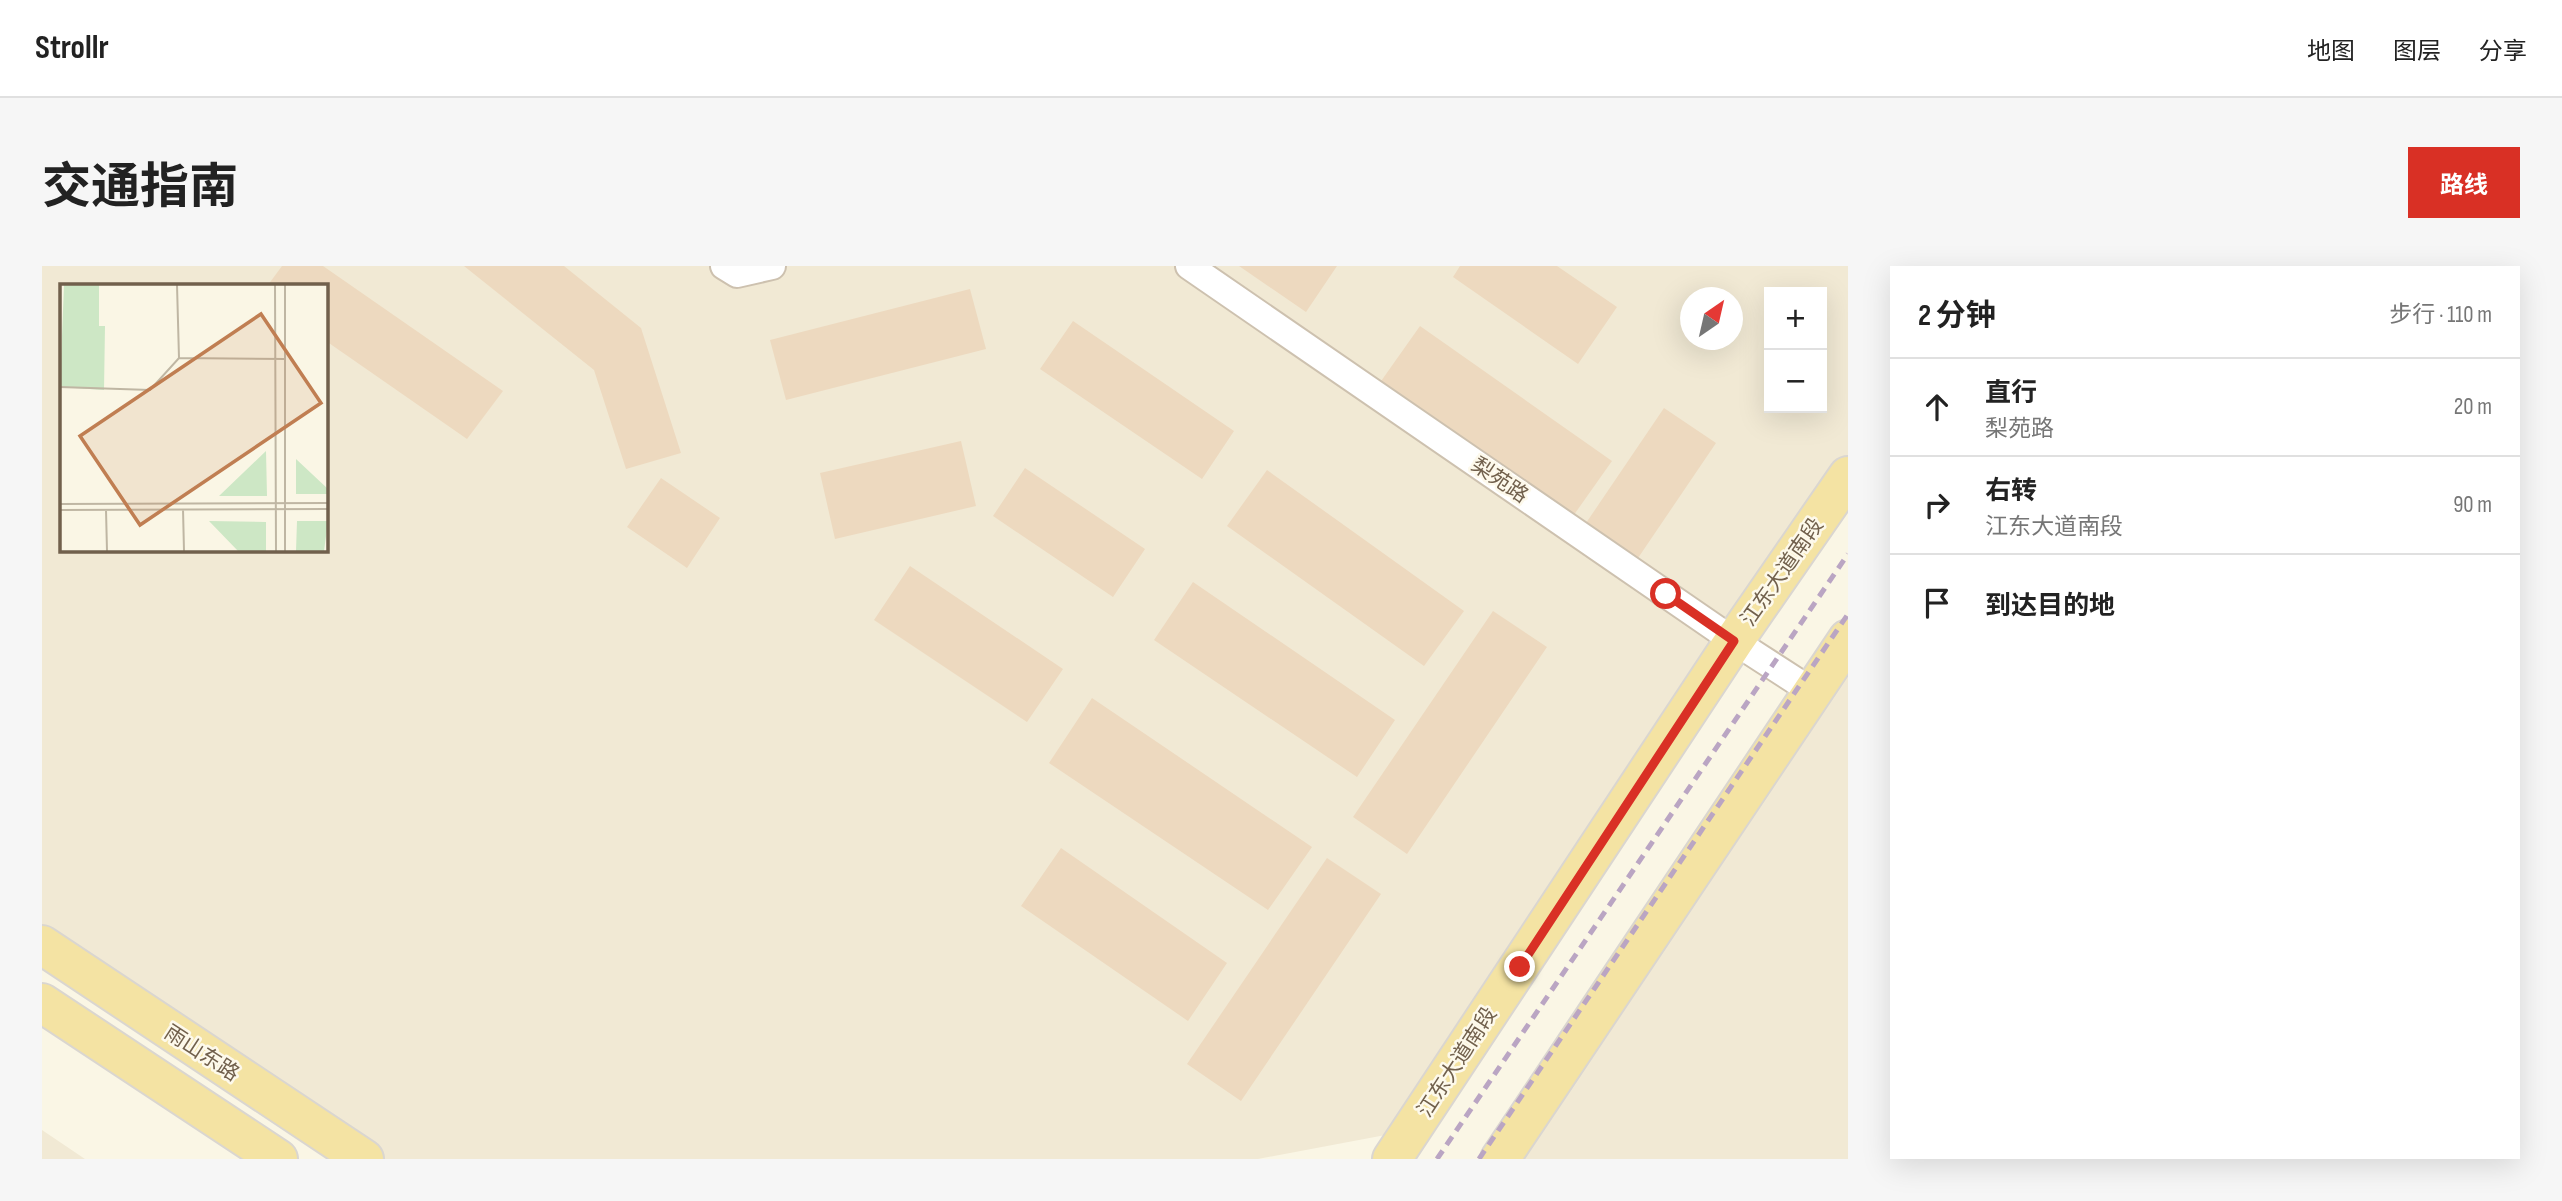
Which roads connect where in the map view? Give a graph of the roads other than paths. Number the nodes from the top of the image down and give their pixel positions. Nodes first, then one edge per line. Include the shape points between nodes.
1 (724, 266) edge
2 (772, 266) edge
3 (1189, 266) edge
4 (1848, 476) edge
5 (1848, 639) edge
6 (1734, 641) junction
7 (1813, 692) junction
8 (42, 945) edge
9 (42, 1003) edge
10 (278, 1159) edge
11 (363, 1159) edge
12 (1392, 1159) edge
13 (1500, 1159) edge

1 - 2 street via 737,274
3 - 6 street, 梨苑路
4 - 6 main road, 江东大道南段
5 - 7 main road
6 - 7 street, 梨苑路
6 - 12 main road, 江东大道南段
7 - 13 main road
8 - 11 main road, 雨山东路
9 - 10 main road

